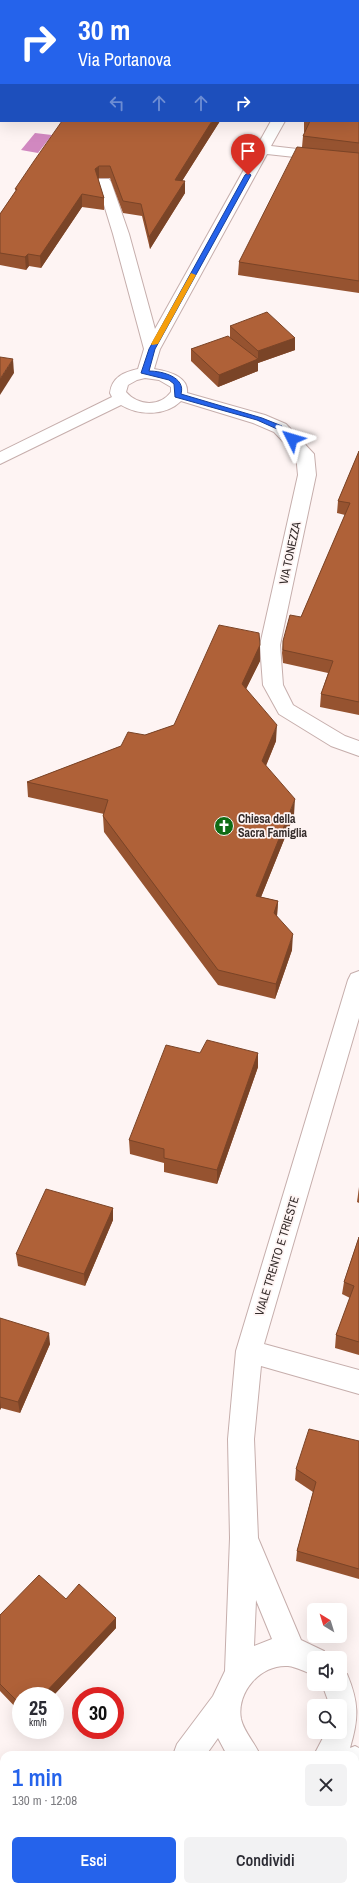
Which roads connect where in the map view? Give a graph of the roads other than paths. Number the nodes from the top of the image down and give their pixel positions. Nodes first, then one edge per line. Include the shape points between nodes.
1 (277, 122) edge
2 (262, 149) junction
3 (359, 160) edge
4 (104, 182) edge
5 (152, 349) junction
6 (145, 373) junction
7 (177, 395) junction
8 (121, 399) junction
9 (0, 459) edge
10 (359, 750) edge
11 (359, 980) edge
12 (249, 1351) junction
13 (359, 1382) edge
14 (244, 1538) junction
15 (303, 1656) edge
16 (239, 1673) junction
17 (340, 1691) edge
18 (225, 1705) junction
19 (191, 1751) edge
20 (242, 1751) edge
21 (343, 1751) edge

1 - 2 street
2 - 3 street
2 - 5 street
4 - 5 street
5 - 6 street
6 - 7 street via 155,373 172,379 179,390
6 - 8 street via 135,374 121,382 118,388
7 - 8 street via 165,404 146,408
7 - 10 street, VIA TONEZZA via 259,419 280,428 305,454 307,475 270,645 273,685 286,709 338,741
8 - 9 street
11 - 12 street, VIALE TRENTO E TRIESTE
12 - 13 street
12 - 14 street, VIALE TRENTO E TRIESTE via 241,1439
14 - 15 street, VIALE TRENTO E TRIESTE
14 - 16 street, VIALE TRENTO E TRIESTE
15 - 16 street via 272,1653 254,1660
16 - 18 street via 230,1688
17 - 21 street via 345,1703
18 - 19 street
18 - 20 street via 234,1742

